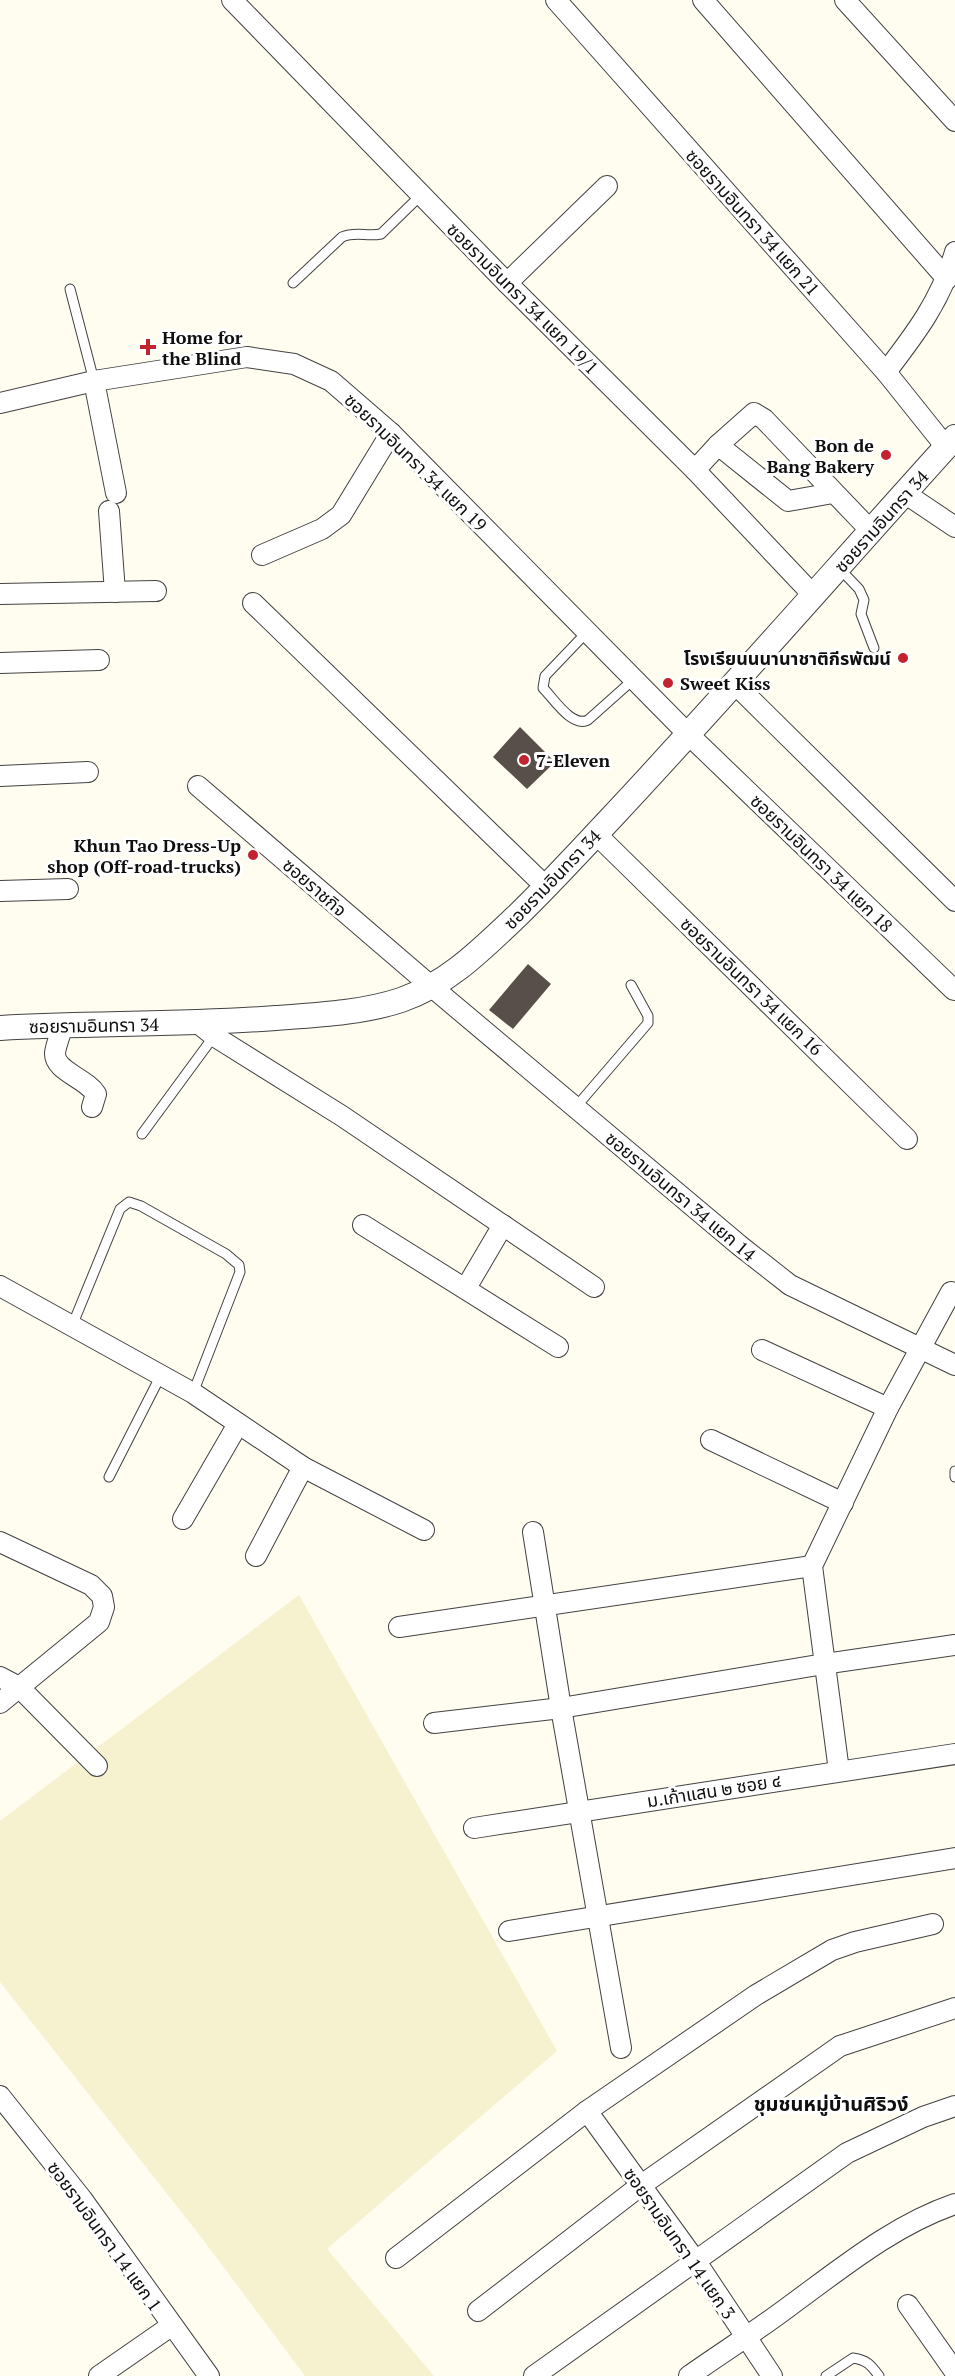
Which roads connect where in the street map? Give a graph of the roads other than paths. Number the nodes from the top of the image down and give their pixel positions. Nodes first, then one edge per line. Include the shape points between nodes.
1 (232, 0) edge
2 (556, 0) edge
3 (703, 0) edge
4 (845, 0) edge
5 (955, 121) edge
6 (607, 186) dead end
7 (420, 196) junction
8 (955, 252) edge
9 (947, 279) junction
10 (293, 283) dead end
11 (507, 283) junction
12 (70, 289) dead end
13 (886, 372) junction
14 (94, 381) junction
15 (0, 403) edge
16 (391, 433) junction
17 (951, 442) edge
18 (718, 445) junction
19 (695, 470) junction
20 (833, 493) junction
21 (906, 494) junction
22 (955, 527) edge
23 (872, 532) junction
24 (262, 555) dead end
25 (839, 568) junction
26 (156, 591) dead end
27 (115, 592) junction
28 (0, 594) edge
29 (814, 596) junction
30 (253, 603) dead end
31 (587, 632) junction
32 (874, 648) dead end
33 (99, 660) dead end
34 (0, 663) edge
35 (634, 679) junction
36 (735, 684) junction
37 (689, 735) junction
38 (88, 772) dead end
39 (0, 776) edge
40 (198, 786) dead end
41 (596, 834) junction
42 (546, 887) junction
43 (68, 889) dead end
44 (0, 891) edge
45 (955, 901) edge
46 (632, 985) dead end
47 (432, 987) junction
48 (954, 990) edge
49 (63, 1025) junction
50 (0, 1028) edge
51 (207, 1030) junction
52 (92, 1107) dead end
53 (575, 1108) junction
54 (142, 1134) dead end
55 (907, 1139) dead end
56 (363, 1225) dead end
57 (503, 1225) junction
58 (0, 1286) edge
59 (594, 1287) dead end
60 (466, 1288) junction
61 (951, 1292) dead end
62 (72, 1326) junction
63 (558, 1347) dead end
64 (921, 1348) junction
65 (762, 1350) dead end
66 (955, 1365) edge
67 (161, 1375) junction
68 (193, 1393) junction
69 (888, 1408) junction
70 (237, 1424) junction
71 (711, 1440) dead end
72 (303, 1467) junction
73 (955, 1471) edge
74 (109, 1477) dead end
75 (955, 1477) edge
76 (843, 1503) junction
77 (183, 1519) dead end
78 (424, 1530) dead end
79 (533, 1532) dead end
80 (0, 1542) edge
81 (256, 1556) dead end
82 (812, 1566) junction
83 (544, 1605) junction
84 (399, 1627) dead end
85 (955, 1646) edge
86 (824, 1664) junction
87 (0, 1677) edge
88 (20, 1687) junction
89 (0, 1703) edge
90 (561, 1708) junction
91 (434, 1723) dead end
92 (955, 1754) edge
93 (96, 1766) dead end
94 (839, 1771) junction
95 (580, 1811) junction
96 (474, 1828) dead end
97 (955, 1858) edge
98 (598, 1916) junction
99 (933, 1924) dead end
100 (509, 1931) dead end
101 (955, 2008) edge
102 (621, 2048) dead end
103 (0, 2096) edge
104 (955, 2106) edge
105 (587, 2111) junction
106 (640, 2186) junction
107 (955, 2204) edge
108 (396, 2258) dead end
109 (695, 2260) junction
110 (908, 2305) dead end
111 (478, 2311) dead end
112 (171, 2325) junction
113 (746, 2336) junction
114 (955, 2372) edge
115 (99, 2376) edge
116 (209, 2376) edge
117 (534, 2376) edge
118 (689, 2376) edge
119 (772, 2376) edge
120 (826, 2376) edge
121 (879, 2376) edge

1 - 7 street, ซอยรามอินทรา 34 แยก 19/1
2 - 13 street, ซอยรามอินทรา 34 แยก 21
3 - 9 street
4 - 5 street
6 - 11 street
7 - 10 lane via 381,234 351,233 342,237
7 - 11 street, ซอยรามอินทรา 34 แยก 19/1
8 - 9 street
9 - 13 street via 921,327
11 - 19 street, ซอยรามอินทรา 34 แยก 19/1
12 - 14 lane
13 - 17 street, ซอยรามอินทรา 34 แยก 21
14 - 15 street, ซอยรามอินทรา 34 แยก 19
14 - 16 street, ซอยรามอินทรา 34 แยก 19 via 247,357 294,364 331,381
14 - 27 street via 113,502
16 - 24 street via 341,515 322,529
16 - 31 street, ซอยรามอินทรา 34 แยก 19
17 - 21 street, ซอยรามอินทรา 34
18 - 19 street
18 - 20 street via 788,501
18 - 20 street via 757,413
19 - 29 street, ซอยรามอินทรา 34 แยก 19/1
20 - 23 street
21 - 22 street
21 - 23 street, ซอยรามอินทรา 34
23 - 25 street, ซอยรามอินทรา 34
25 - 29 street, ซอยรามอินทรา 34
25 - 32 lane via 864,600 861,614
26 - 27 street
27 - 28 street
29 - 36 street, ซอยรามอินทรา 34
30 - 42 street
31 - 35 street, ซอยรามอินทรา 34 แยก 19
31 - 35 lane via 542,684 573,719 585,722
33 - 34 street
35 - 37 street, ซอยรามอินทรา 34 แยก 19
36 - 37 street, ซอยรามอินทรา 34
36 - 45 street
37 - 41 street, ซอยรามอินทรา 34
37 - 48 street, ซอยรามอินทรา 34 แยก 18
38 - 39 street
40 - 47 street, ซอยราชกิจ
41 - 42 street, ซอยรามอินทรา 34
41 - 55 street, ซอยรามอินทรา 34 แยก 16
42 - 47 street, ซอยรามอินทรา 34 via 470,959
43 - 44 street
46 - 53 lane via 648,1023
47 - 51 street, ซอยรามอินทรา 34 via 369,1008
47 - 53 street, ซอยรามอินทรา 34 แยก 14
49 - 50 street, ซอยรามอินทรา 34
49 - 51 street, ซอยรามอินทรา 34
49 - 52 street via 55,1055 58,1064 91,1085 96,1094
51 - 54 lane
51 - 57 street
53 - 64 street, ซอยรามอินทรา 34 แยก 14 via 790,1285
56 - 60 street
57 - 59 street
57 - 60 street
58 - 62 street
60 - 63 street
61 - 64 street
62 - 67 street
62 - 68 lane via 120,1209 129,1202 141,1206 239,1265 240,1272
64 - 66 street, ซอยรามอินทรา 34 แยก 14
64 - 69 street
65 - 69 street
67 - 68 street
67 - 74 lane
68 - 70 street
69 - 76 street
70 - 72 street
70 - 77 street
71 - 76 street
72 - 78 street
72 - 81 street
73 - 75 lane
76 - 82 street
79 - 83 street
80 - 88 street via 91,1585 102,1596 104,1607 99,1622
82 - 83 street
82 - 86 street
83 - 84 street
83 - 90 street
85 - 86 street
86 - 90 street
86 - 94 street
87 - 88 street
88 - 89 street
88 - 93 street
90 - 91 street
90 - 95 street
92 - 94 street, ม.เก้าแสน ๒ ซอย ๔
94 - 95 street, ม.เก้าแสน ๒ ซอย ๔
95 - 96 street, ม.เก้าแสน ๒ ซอย ๔
95 - 98 street
97 - 98 street
98 - 100 street
98 - 102 street
99 - 105 street via 832,1950 756,1995
101 - 106 street via 840,2046
103 - 112 street, ซอยรามอินทรา 14 แยก 1 via 82,2199
104 - 109 street via 922,2117 848,2153
105 - 106 street, ซอยรามอินทรา 14 แยก 3
105 - 108 street
106 - 109 street, ซอยรามอินทรา 14 แยก 3
106 - 111 street
107 - 113 street via 930,2212 896,2231
109 - 113 street, ซอยรามอินทรา 14 แยก 3
109 - 117 street
110 - 114 street
112 - 115 street
112 - 116 street, ซอยรามอินทรา 14 แยก 1
113 - 118 street
113 - 119 street, ซอยรามอินทรา 14 แยก 3
120 - 121 lane via 853,2358 870,2363

